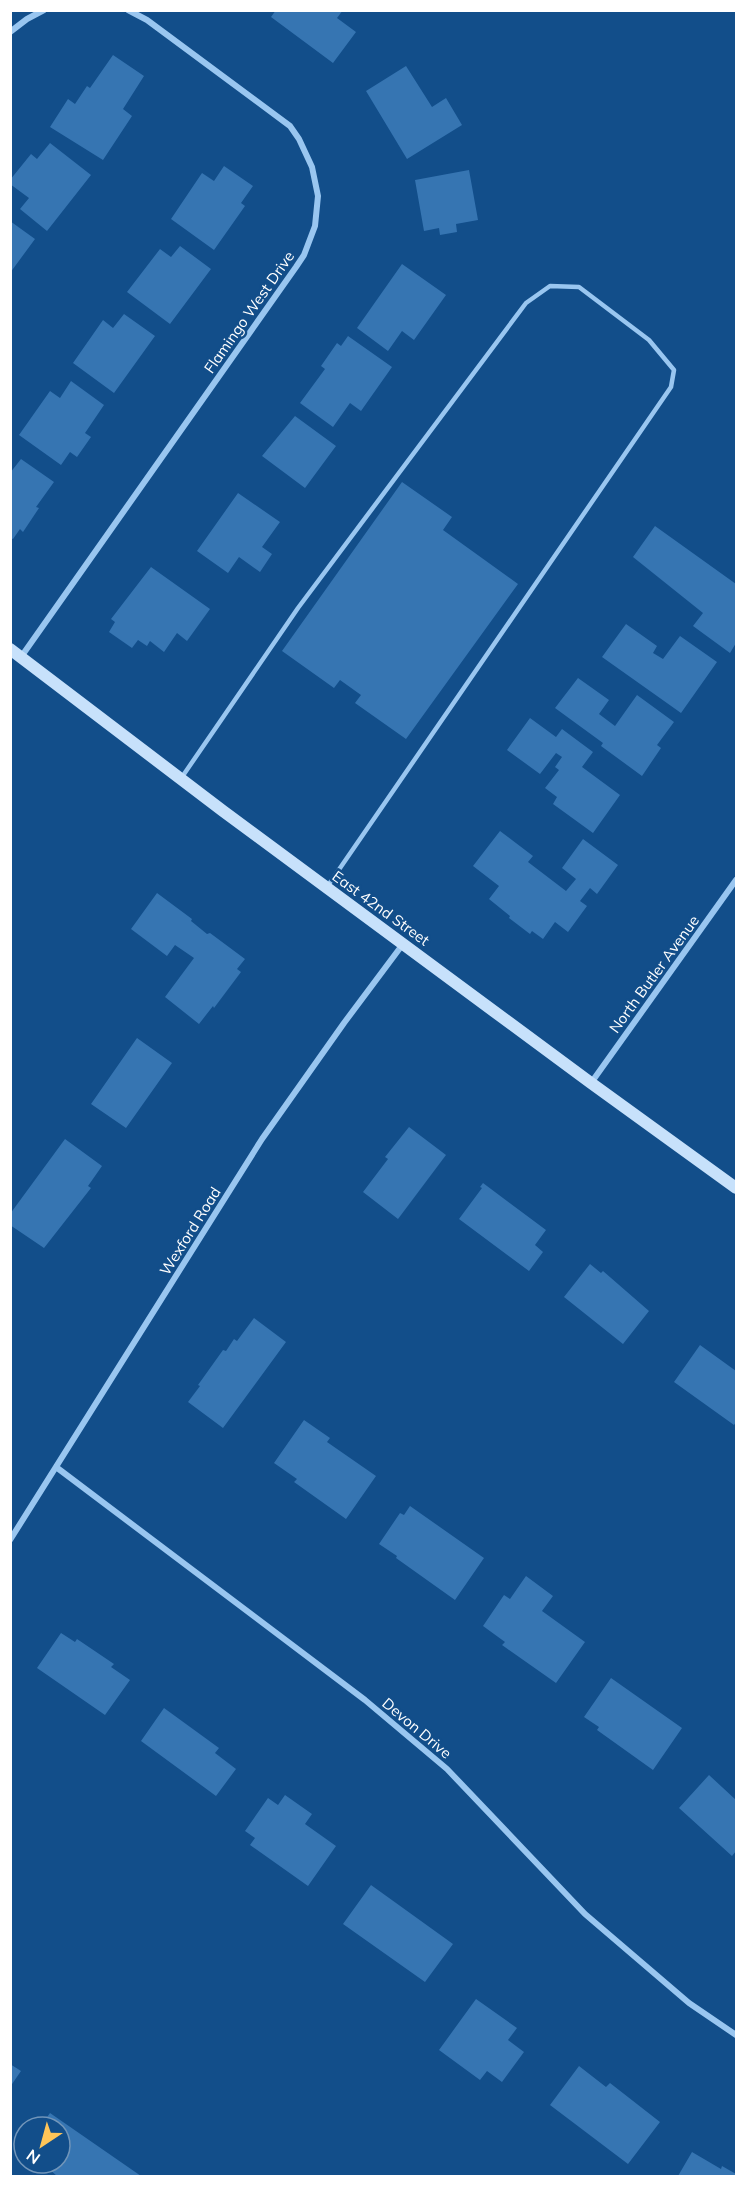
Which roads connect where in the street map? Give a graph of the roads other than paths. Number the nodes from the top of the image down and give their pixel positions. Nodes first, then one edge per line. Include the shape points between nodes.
1 (44, 10) edge
2 (128, 10) edge
3 (10, 32) edge
4 (16, 653) edge
5 (180, 779) junction
6 (736, 880) edge
7 (327, 887) junction
8 (404, 943) junction
9 (591, 1083) junction
10 (736, 1188) edge
11 (56, 1467) junction
12 (10, 1540) edge
13 (736, 2036) edge

1 - 3 street
2 - 4 street, Flamingo West Drive via 290,126 306,153 316,182 315,226 296,267
4 - 5 street, East 42nd Street
5 - 7 street, East 42nd Street
5 - 7 lane via 298,608 526,303 550,286 579,287 649,340 674,370 671,387
6 - 9 street, North Butler Avenue
7 - 8 street, East 42nd Street
8 - 9 street, East 42nd Street
8 - 11 street, Wexford Road via 262,1139
9 - 10 street, East 42nd Street
11 - 12 street, Wexford Road
11 - 13 street, Devon Drive via 365,1700 447,1769 585,1914 689,2003

